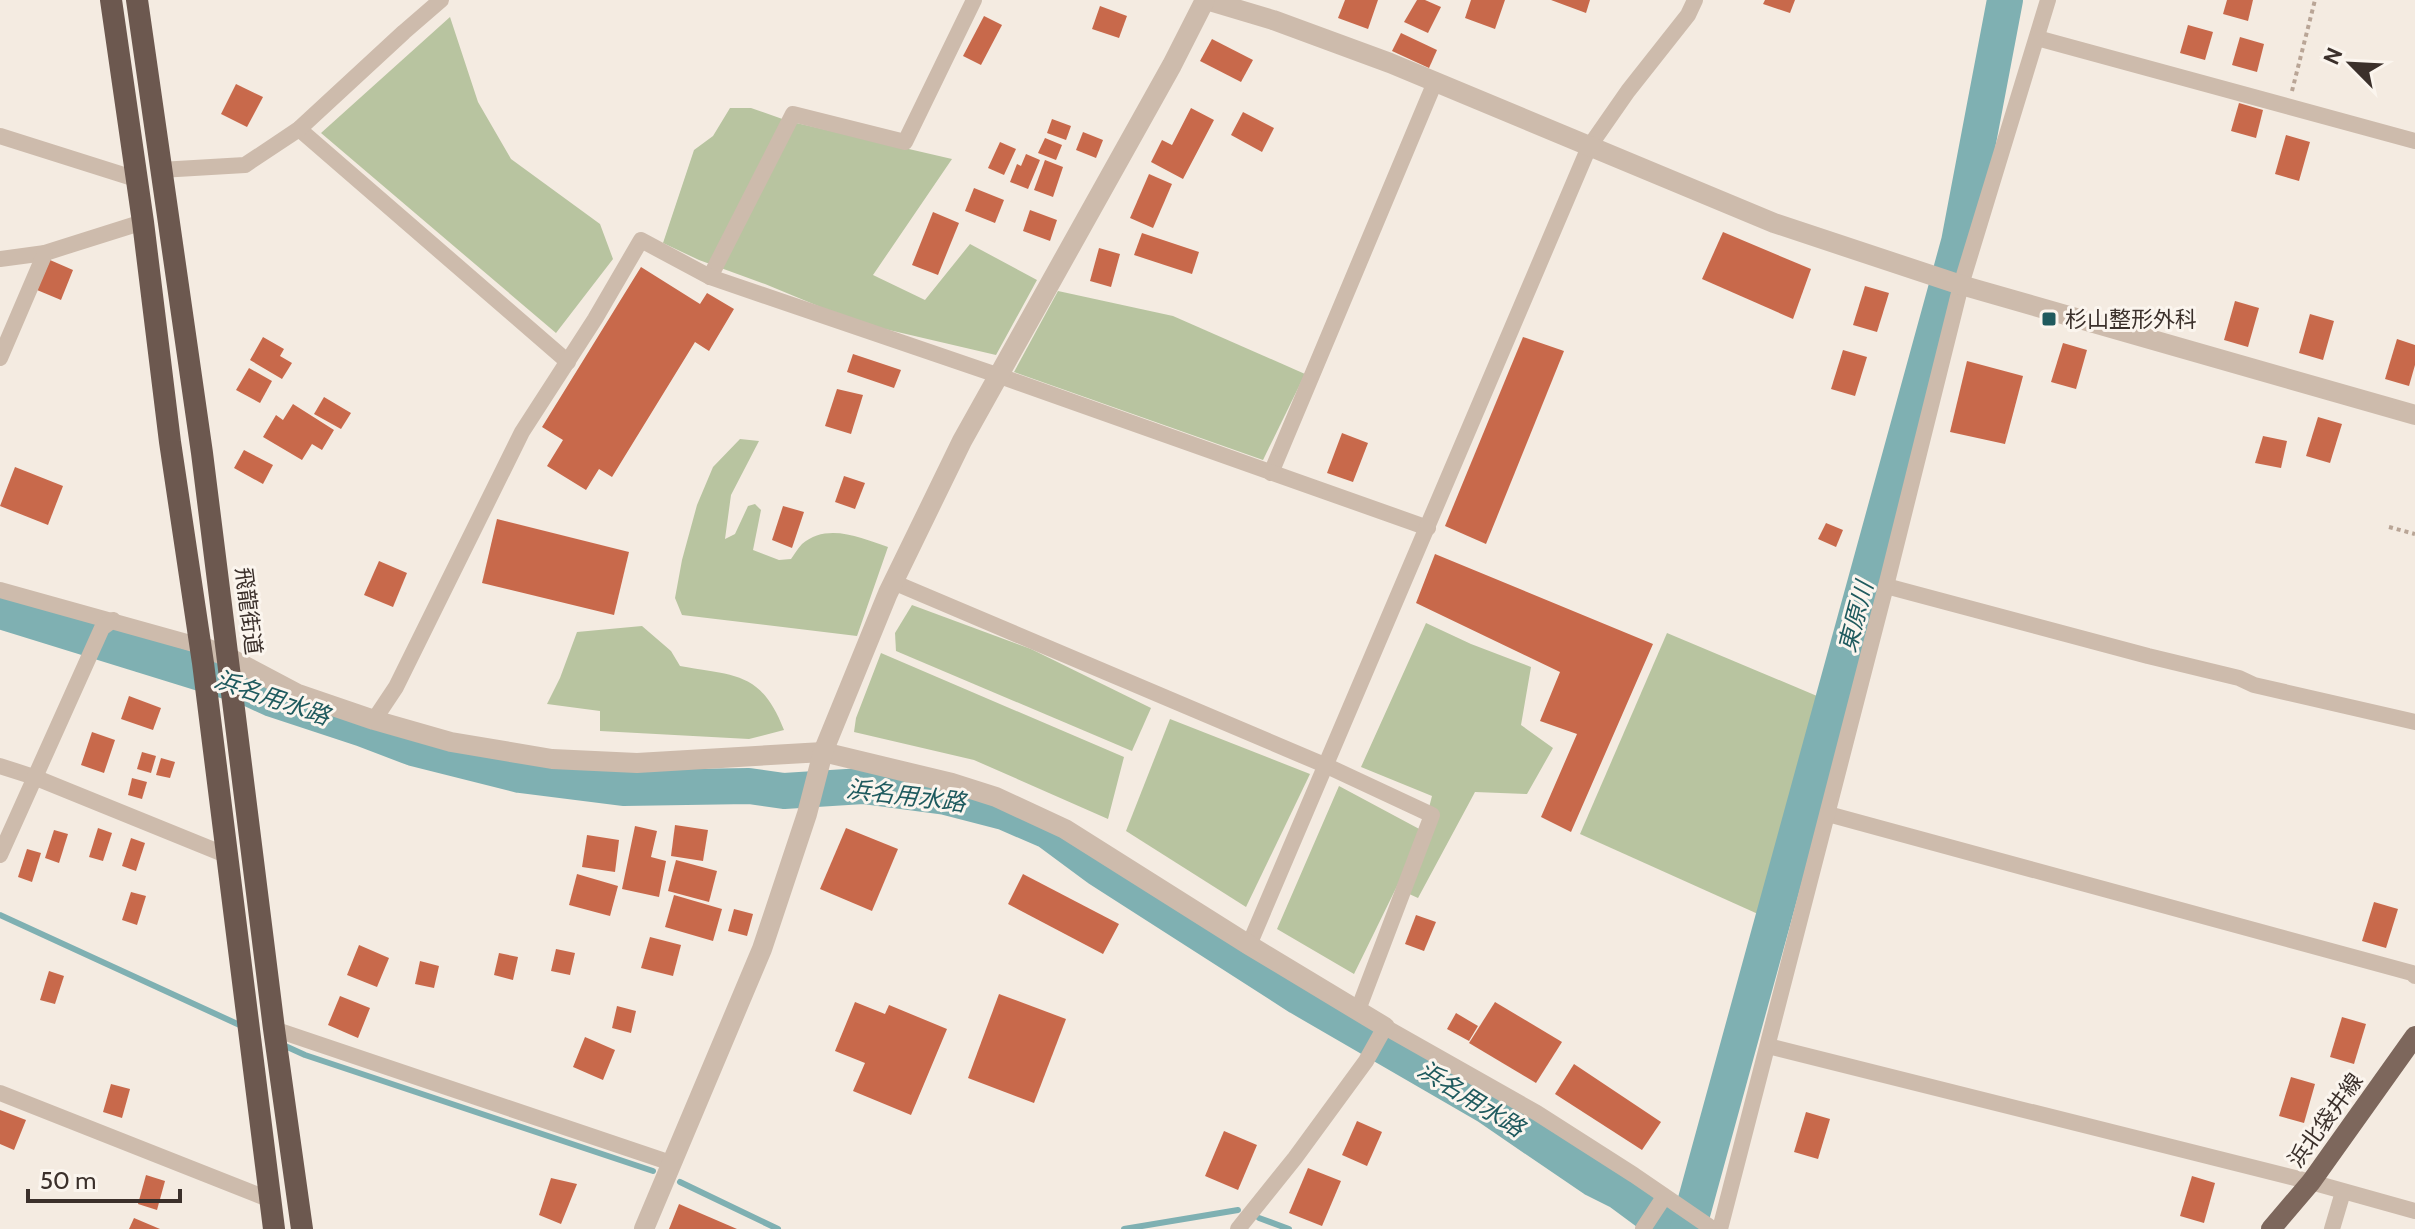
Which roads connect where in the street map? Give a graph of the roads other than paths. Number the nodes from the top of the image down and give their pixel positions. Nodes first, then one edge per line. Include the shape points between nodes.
1 (111, 0) edge
2 (137, 0) edge
3 (441, 0) edge
4 (974, 0) edge
5 (1205, 0) edge
6 (1695, 0) edge
7 (2048, 0) edge
8 (2037, 38) junction
9 (1435, 82) junction
10 (299, 129) junction
11 (0, 136) edge
12 (2415, 141) edge
13 (1589, 147) junction
14 (160, 170) junction
15 (136, 179) junction
16 (143, 222) junction
17 (45, 253) junction
18 (0, 259) edge
19 (710, 277) junction
20 (1961, 285) junction
21 (0, 358) edge
22 (568, 362) junction
23 (997, 375) junction
24 (2415, 415) edge
25 (1271, 473) junction
26 (1428, 528) junction
27 (893, 582) junction
28 (1886, 586) junction
29 (0, 590) edge
30 (107, 624) junction
31 (202, 654) junction
32 (229, 664) junction
33 (374, 720) junction
34 (2415, 722) edge
35 (823, 752) junction
36 (0, 766) edge
37 (1327, 766) junction
38 (34, 777) junction
39 (1828, 814) junction
40 (0, 855) edge
41 (226, 855) junction
42 (1249, 945) junction
43 (2414, 970) edge
44 (1358, 1010) junction
45 (274, 1029) junction
46 (1382, 1033) junction
47 (2415, 1036) edge
48 (1768, 1046) junction
49 (0, 1093) edge
50 (671, 1163) junction
51 (2311, 1182) junction
52 (2343, 1192) junction
53 (271, 1200) junction
54 (1660, 1203) junction
55 (2415, 1211) edge
56 (1244, 1227) edge
57 (274, 1229) edge
58 (302, 1229) edge
59 (644, 1229) edge
60 (1643, 1229) edge
61 (1713, 1229) edge
62 (1720, 1229) edge
63 (2271, 1229) edge
64 (2332, 1229) edge

1 - 15 highway
2 - 14 highway, 飛龍街道
3 - 10 street
4 - 19 street via 905,142 793,114
5 - 9 street
5 - 23 street
6 - 13 street
7 - 8 street
8 - 12 street
8 - 20 street
9 - 13 street
9 - 25 street
10 - 14 street via 245,165
10 - 22 street
11 - 15 street
13 - 20 street via 1774,223
13 - 26 street
14 - 32 highway, 飛龍街道
15 - 16 highway
16 - 17 street
16 - 31 highway
17 - 18 street
17 - 21 street
19 - 22 street via 641,240
19 - 23 street
20 - 24 street
20 - 28 street
22 - 33 street via 522,432 396,687
23 - 25 street
23 - 27 street
25 - 26 street
26 - 37 street
27 - 35 street
27 - 37 street
28 - 34 street via 2254,685
28 - 39 street
29 - 30 street
30 - 31 street
30 - 38 street
31 - 32 street
31 - 41 highway
32 - 33 street
32 - 45 highway, 飛龍街道
33 - 35 street via 451,742 552,759 637,763
35 - 42 street via 996,797 1065,829
35 - 50 street via 762,949
36 - 38 street
37 - 42 street
37 - 44 street via 1432,815
38 - 40 street
38 - 41 street
39 - 43 street
39 - 48 street
41 - 53 highway
42 - 44 street
44 - 46 street
45 - 50 street
45 - 58 highway, 飛龍街道
46 - 54 street via 1537,1113 1634,1175
46 - 56 street
47 - 51 main road, 浜北袋井線
48 - 51 street
48 - 62 street
49 - 53 street
50 - 59 street
51 - 52 street
51 - 63 main road, 浜北袋井線
52 - 55 street
52 - 64 street
53 - 57 highway
54 - 60 street
54 - 61 street

